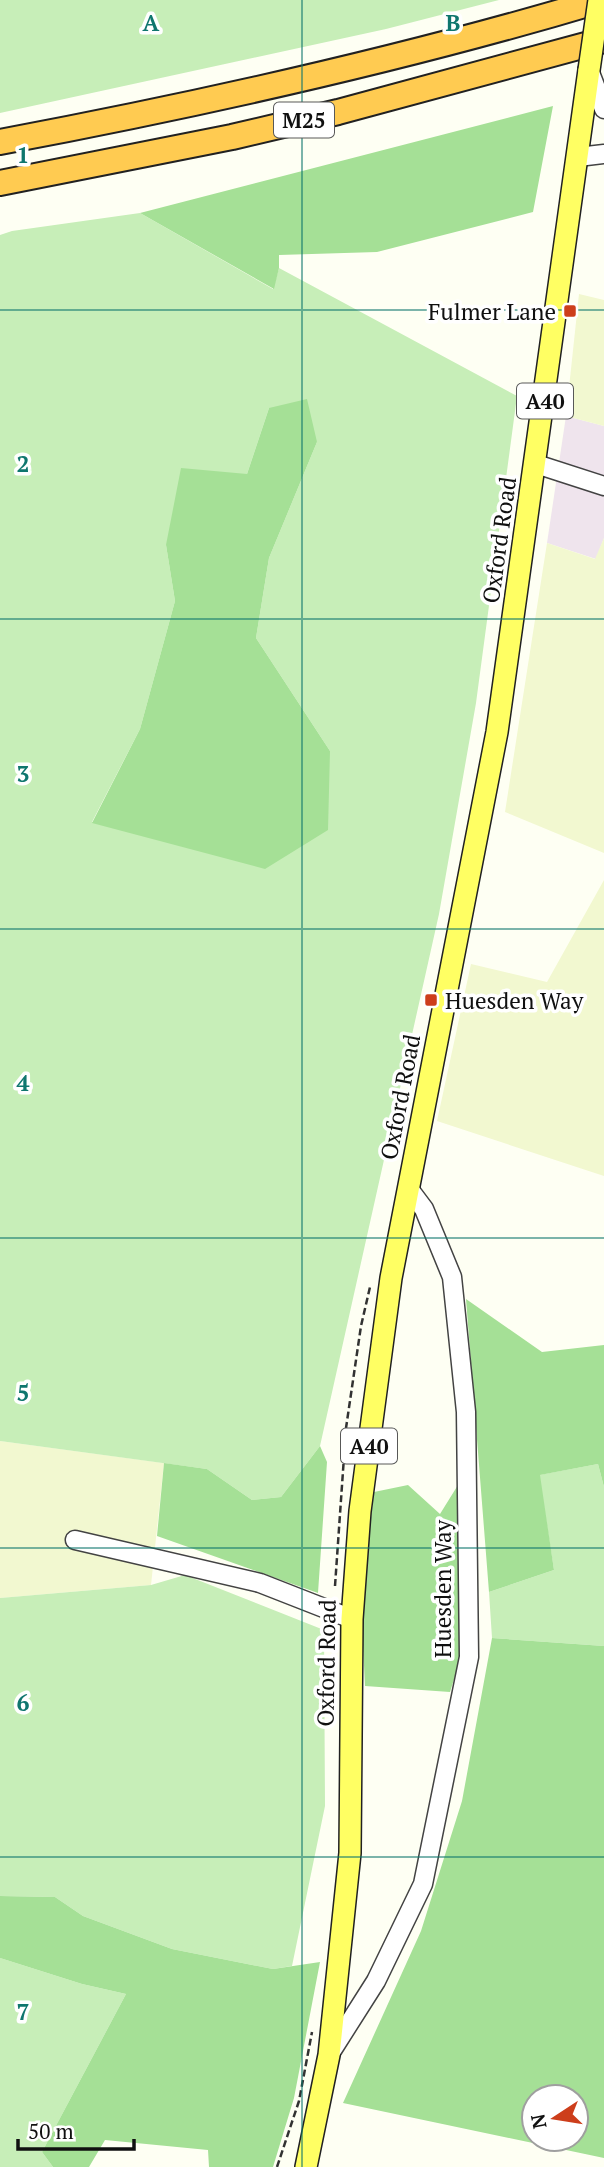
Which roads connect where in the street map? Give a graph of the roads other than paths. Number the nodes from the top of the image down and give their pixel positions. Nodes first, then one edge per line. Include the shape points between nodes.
1 (600, 0) edge
2 (604, 40) edge
3 (589, 70) junction
4 (604, 109) edge
5 (0, 142) edge
6 (604, 154) edge
7 (578, 157) junction
8 (0, 183) edge
9 (536, 464) junction
10 (604, 486) edge
11 (409, 1189) junction
12 (75, 1540) dead end
13 (352, 1619) junction
14 (329, 2055) junction
15 (306, 2167) edge

1 - 3 main road, Oxford Road / A40, bridge
1 - 5 highway, M25 via 342,69
2 - 8 highway, M25 via 299,121
3 - 4 street
3 - 7 main road, Oxford Road / A40
6 - 7 street
7 - 9 main road, Oxford Road / A40
9 - 10 street
9 - 11 main road, Oxford Road / A40 via 497,732
11 - 13 main road, Oxford Road / A40 via 360,1511
11 - 14 street, Huesden Way via 424,1209 452,1277 466,1412 469,1657 423,1884 376,1981
12 - 13 street via 260,1583
13 - 14 main road, Oxford Road / A40 via 350,1853
14 - 15 main road, Oxford Road / A40

